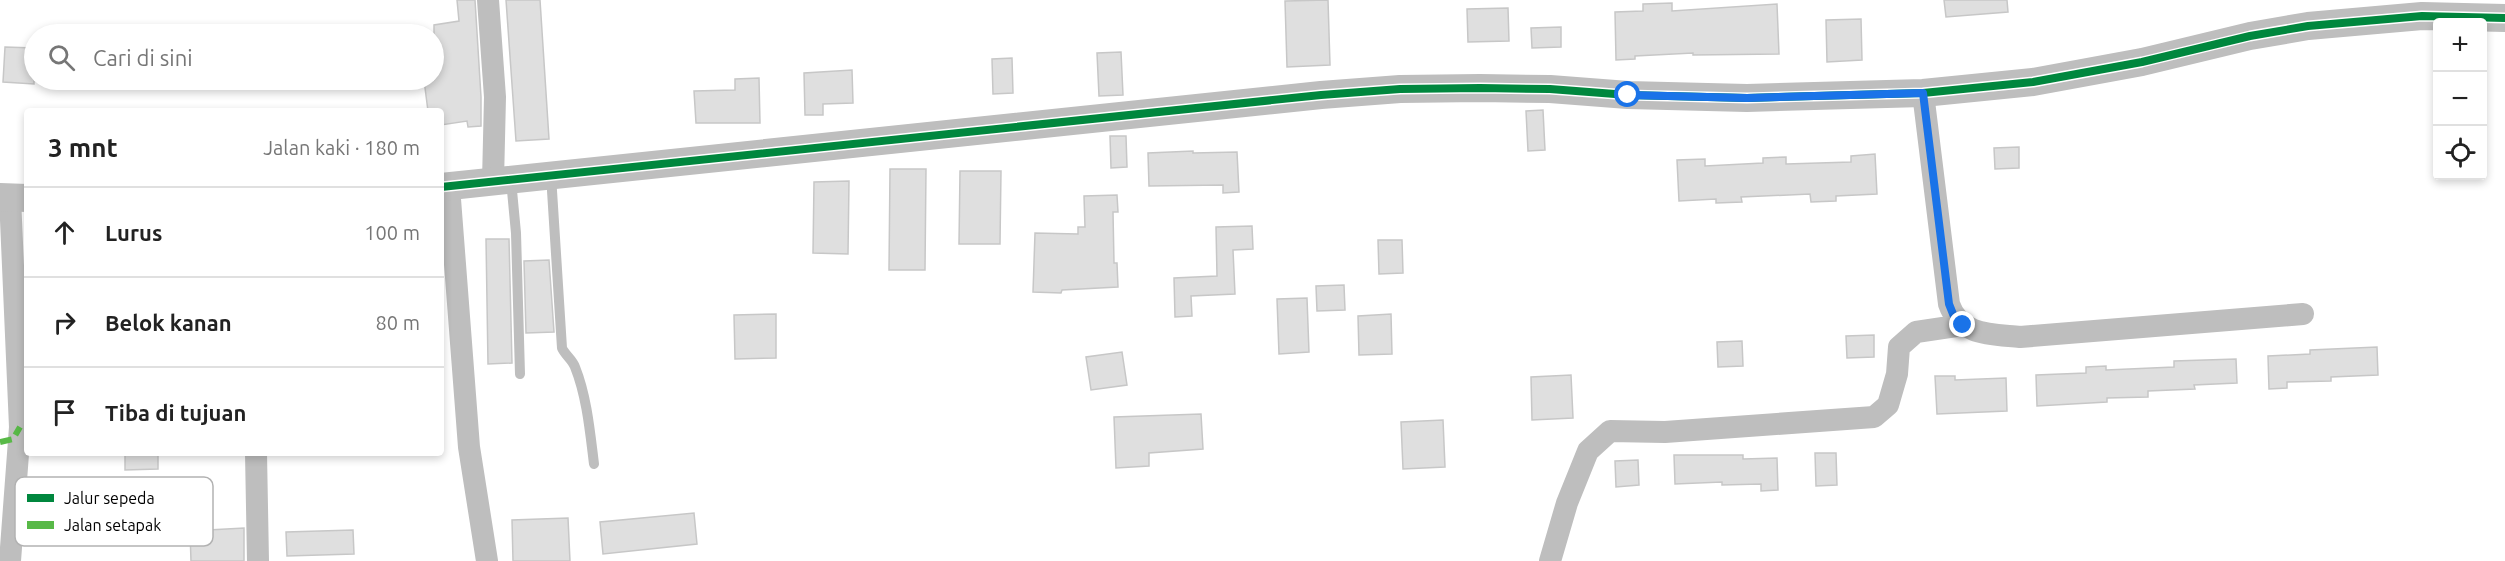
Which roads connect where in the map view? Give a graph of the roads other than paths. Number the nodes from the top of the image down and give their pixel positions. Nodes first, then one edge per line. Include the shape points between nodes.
1 (488, 0) edge
2 (2505, 18) edge
3 (1923, 93) junction
4 (551, 175) junction
5 (502, 180) junction
6 (445, 186) edge
7 (12, 197) edge
8 (2303, 314) dead end
9 (1963, 325) junction
10 (520, 374) dead end
11 (256, 456) edge
12 (594, 464) dead end
13 (16, 477) edge
14 (15, 494) edge
15 (10, 561) edge
16 (258, 561) edge
17 (487, 561) edge
18 (1550, 561) edge

1 - 5 street
2 - 3 street via 2422,16 2308,26 2033,82
3 - 4 street via 1747,98 1550,89 1400,89
3 - 9 street via 1949,304 1955,319
4 - 5 street
4 - 12 lane via 562,348 573,363 586,403
5 - 6 street
5 - 10 lane via 516,233
6 - 17 street via 469,447
7 - 13 street via 20,427
8 - 9 street via 2020,337 1987,334
9 - 18 street via 1916,332 1899,347 1897,374 1888,405 1874,417 1665,432 1610,431 1588,451
11 - 16 street
14 - 15 street

